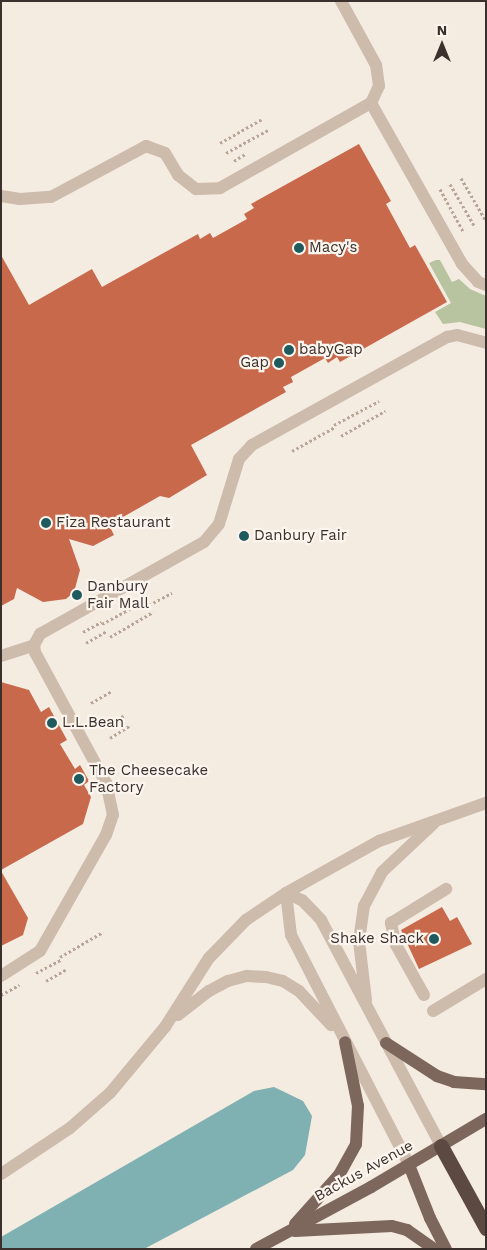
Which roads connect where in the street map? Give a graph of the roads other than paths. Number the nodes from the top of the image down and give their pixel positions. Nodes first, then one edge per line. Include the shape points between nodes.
1 (341, 1) edge
2 (371, 104) junction
3 (1, 196) edge
4 (486, 285) edge
5 (486, 343) edge
6 (34, 645) junction
7 (1, 656) edge
8 (486, 803) edge
9 (439, 819) junction
10 (446, 889) dead end
11 (286, 892) junction
12 (1, 976) edge
13 (486, 980) edge
14 (424, 995) dead end
15 (368, 1010) junction
16 (433, 1010) dead end
17 (165, 1027) junction
18 (345, 1042) junction
19 (386, 1043) junction
20 (486, 1084) edge
21 (486, 1119) edge
22 (441, 1146) junction
23 (409, 1165) junction
24 (1, 1174) edge
25 (486, 1228) edge
26 (290, 1231) junction
27 (256, 1249) edge
28 (434, 1249) edge
29 (446, 1249) edge

1 - 2 lane via 376,65 379,86
2 - 3 lane via 220,188 196,190 178,174 165,153 146,146 51,197 20,200
2 - 4 lane via 462,264 478,282
5 - 6 lane via 457,335 447,337 252,446 239,459 219,524 204,542 48,628
6 - 7 lane
6 - 12 lane via 106,783 113,809 106,835 40,951
8 - 9 lane
9 - 11 lane via 379,842
9 - 15 lane via 382,872 364,906 359,941
10 - 14 lane via 391,923 396,945
11 - 15 lane via 302,900 321,920
11 - 17 lane via 224,939
11 - 18 lane via 291,935
13 - 16 lane
15 - 19 lane
17 - 18 lane via 189,1004 228,981 247,976 266,977 299,991
17 - 24 lane via 127,1074 90,1111 50,1143
18 - 23 lane
18 - 26 main road via 358,1106 356,1144 339,1175
19 - 20 main road via 437,1076 454,1082
19 - 22 lane
21 - 22 main road, Backus Avenue
22 - 23 main road, Backus Avenue
22 - 25 highway
23 - 26 main road, Backus Avenue
23 - 29 main road
26 - 27 main road, Backus Avenue
26 - 28 main road via 392,1226 407,1230

